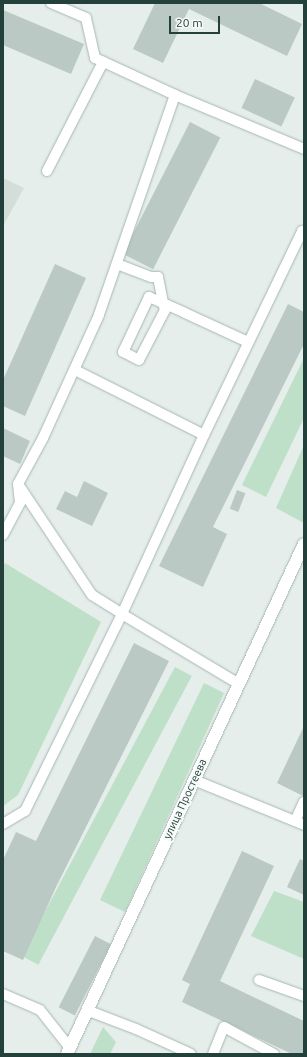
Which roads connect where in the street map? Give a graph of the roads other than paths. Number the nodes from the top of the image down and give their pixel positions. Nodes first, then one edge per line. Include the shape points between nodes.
1 (51, 3) edge
2 (103, 62) junction
3 (175, 95) junction
4 (304, 149) edge
5 (47, 171) dead end
6 (303, 230) edge
7 (117, 264) junction
8 (164, 303) junction
9 (248, 342) junction
10 (75, 370) junction
11 (204, 435) junction
12 (18, 484) junction
13 (3, 535) edge
14 (304, 544) edge
15 (122, 614) junction
16 (239, 684) junction
17 (194, 780) junction
18 (304, 802) edge
19 (300, 823) edge
20 (3, 824) edge
21 (259, 980) dead end
22 (3, 994) edge
23 (304, 996) edge
24 (89, 1011) junction
25 (69, 1051) edge
26 (191, 1054) edge
27 (213, 1054) edge
28 (274, 1054) edge

1 - 2 lane via 86,18 95,58
2 - 3 lane
2 - 5 lane
3 - 4 lane
3 - 7 lane
6 - 9 lane
7 - 8 lane via 151,277 158,277
7 - 10 lane via 99,315
8 - 8 lane via 165,310 139,360 123,352 149,297
8 - 9 lane
9 - 11 lane
10 - 11 lane
10 - 12 lane
11 - 15 lane
12 - 13 lane via 20,503
12 - 15 lane via 92,595
14 - 16 street, улица Простеева
15 - 16 lane
15 - 20 lane via 25,811
16 - 17 street, улица Простеева
17 - 19 lane
17 - 24 street, улица Простеева
18 - 19 lane
21 - 23 lane
22 - 25 lane via 40,1010
24 - 25 street, улица Простеева
24 - 26 lane
27 - 28 lane via 224,1027

